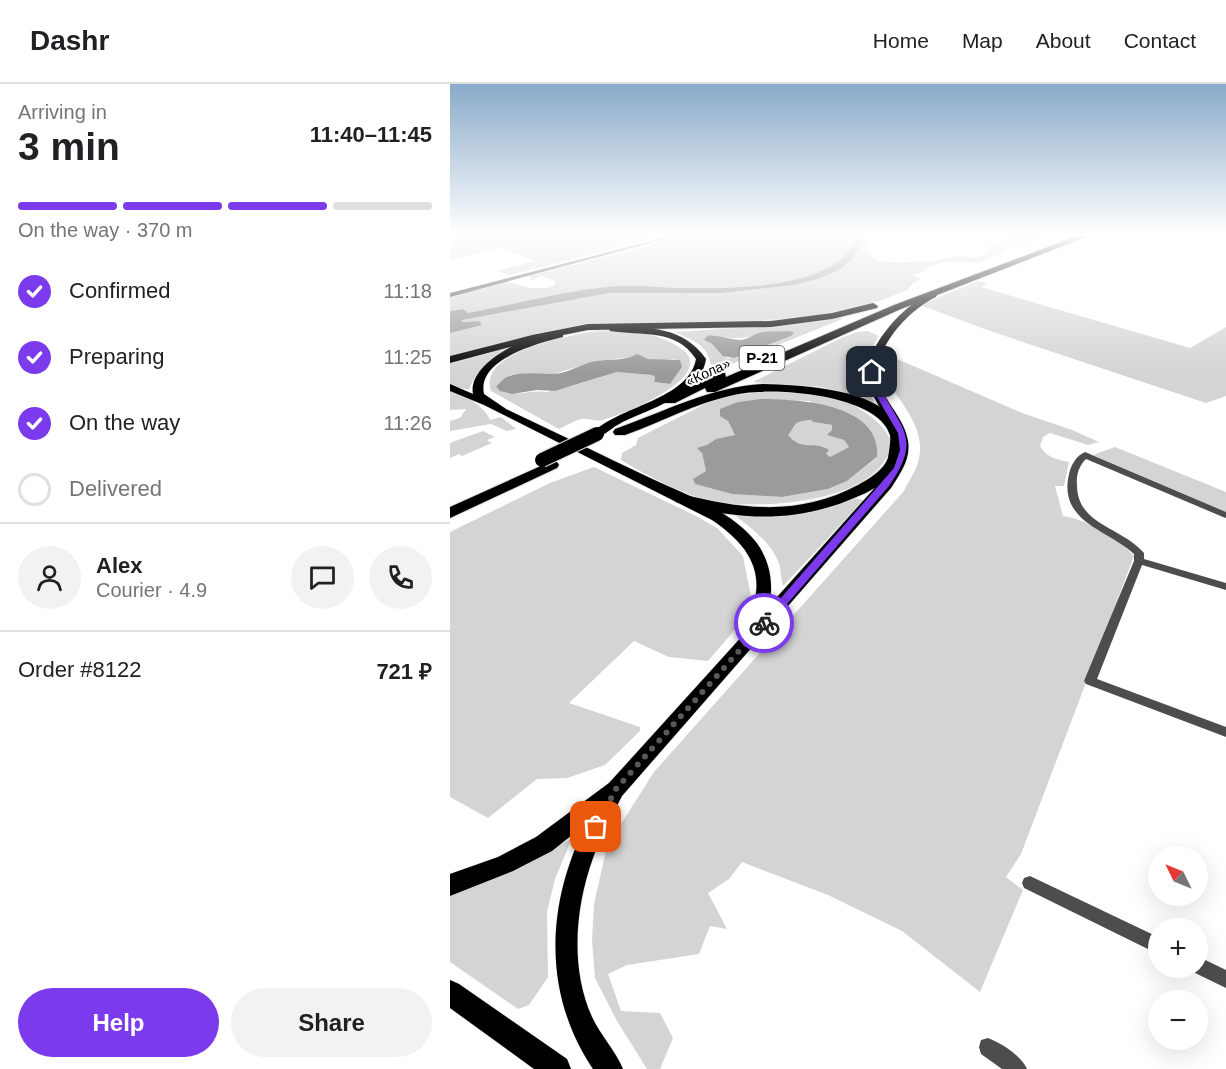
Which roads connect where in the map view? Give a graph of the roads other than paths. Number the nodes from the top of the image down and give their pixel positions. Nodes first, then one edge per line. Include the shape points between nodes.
1 (503, 281) edge
2 (947, 281) edge
3 (961, 281) edge
4 (950, 285) junction
5 (929, 288) junction
6 (450, 295) edge
7 (450, 360) edge
8 (450, 387) edge
9 (513, 416) junction
10 (621, 432) junction
11 (602, 436) junction
12 (547, 462) junction
13 (682, 499) junction
14 (450, 503) edge
15 (450, 513) edge
16 (1226, 515) edge
17 (1139, 561) junction
18 (1226, 587) edge
19 (735, 654) junction
20 (1226, 732) edge
21 (616, 789) junction
22 (1030, 883) dead end
23 (450, 885) edge
24 (1148, 941) edge
25 (1208, 970) edge
26 (1226, 979) edge
27 (457, 998) edge
28 (988, 1047) dead end
29 (557, 1069) edge
30 (609, 1069) edge
31 (1018, 1069) edge

1 - 6 street
2 - 5 highway, «Кола» / Р-21
3 - 4 highway, «Кола» / Р-21
4 - 10 highway, «Кола» / Р-21 via 798,348
4 - 19 main road via 906,309 873,366 877,392 902,433 904,450 898,468
5 - 7 highway via 862,310 813,319 730,326 588,327
5 - 11 highway, «Кола» / Р-21 via 765,356
8 - 9 main road
9 - 11 main road via 480,396 478,381 493,361 527,344 567,333 622,329 666,335 697,351 701,365 686,385 616,421
9 - 13 main road
10 - 11 highway, «Кола» / Р-21
10 - 13 highway via 712,396 786,387 819,390 852,400 885,419 895,434 897,450 888,470 863,489 831,502 785,511 750,512 707,507
11 - 12 highway, «Кола» / Р-21
12 - 14 highway, «Кола» / Р-21
12 - 15 highway, «Кола» / Р-21
13 - 19 main road via 744,537 762,568 765,587 760,614
16 - 17 street via 1085,455 1074,470 1074,502 1094,525 1132,546
17 - 18 street
17 - 20 street via 1090,681
19 - 21 main road
21 - 23 main road via 544,844
21 - 30 main road via 581,859 565,933 565,966 575,1010 588,1040
22 - 24 street
25 - 26 street
27 - 29 main road
28 - 31 street

